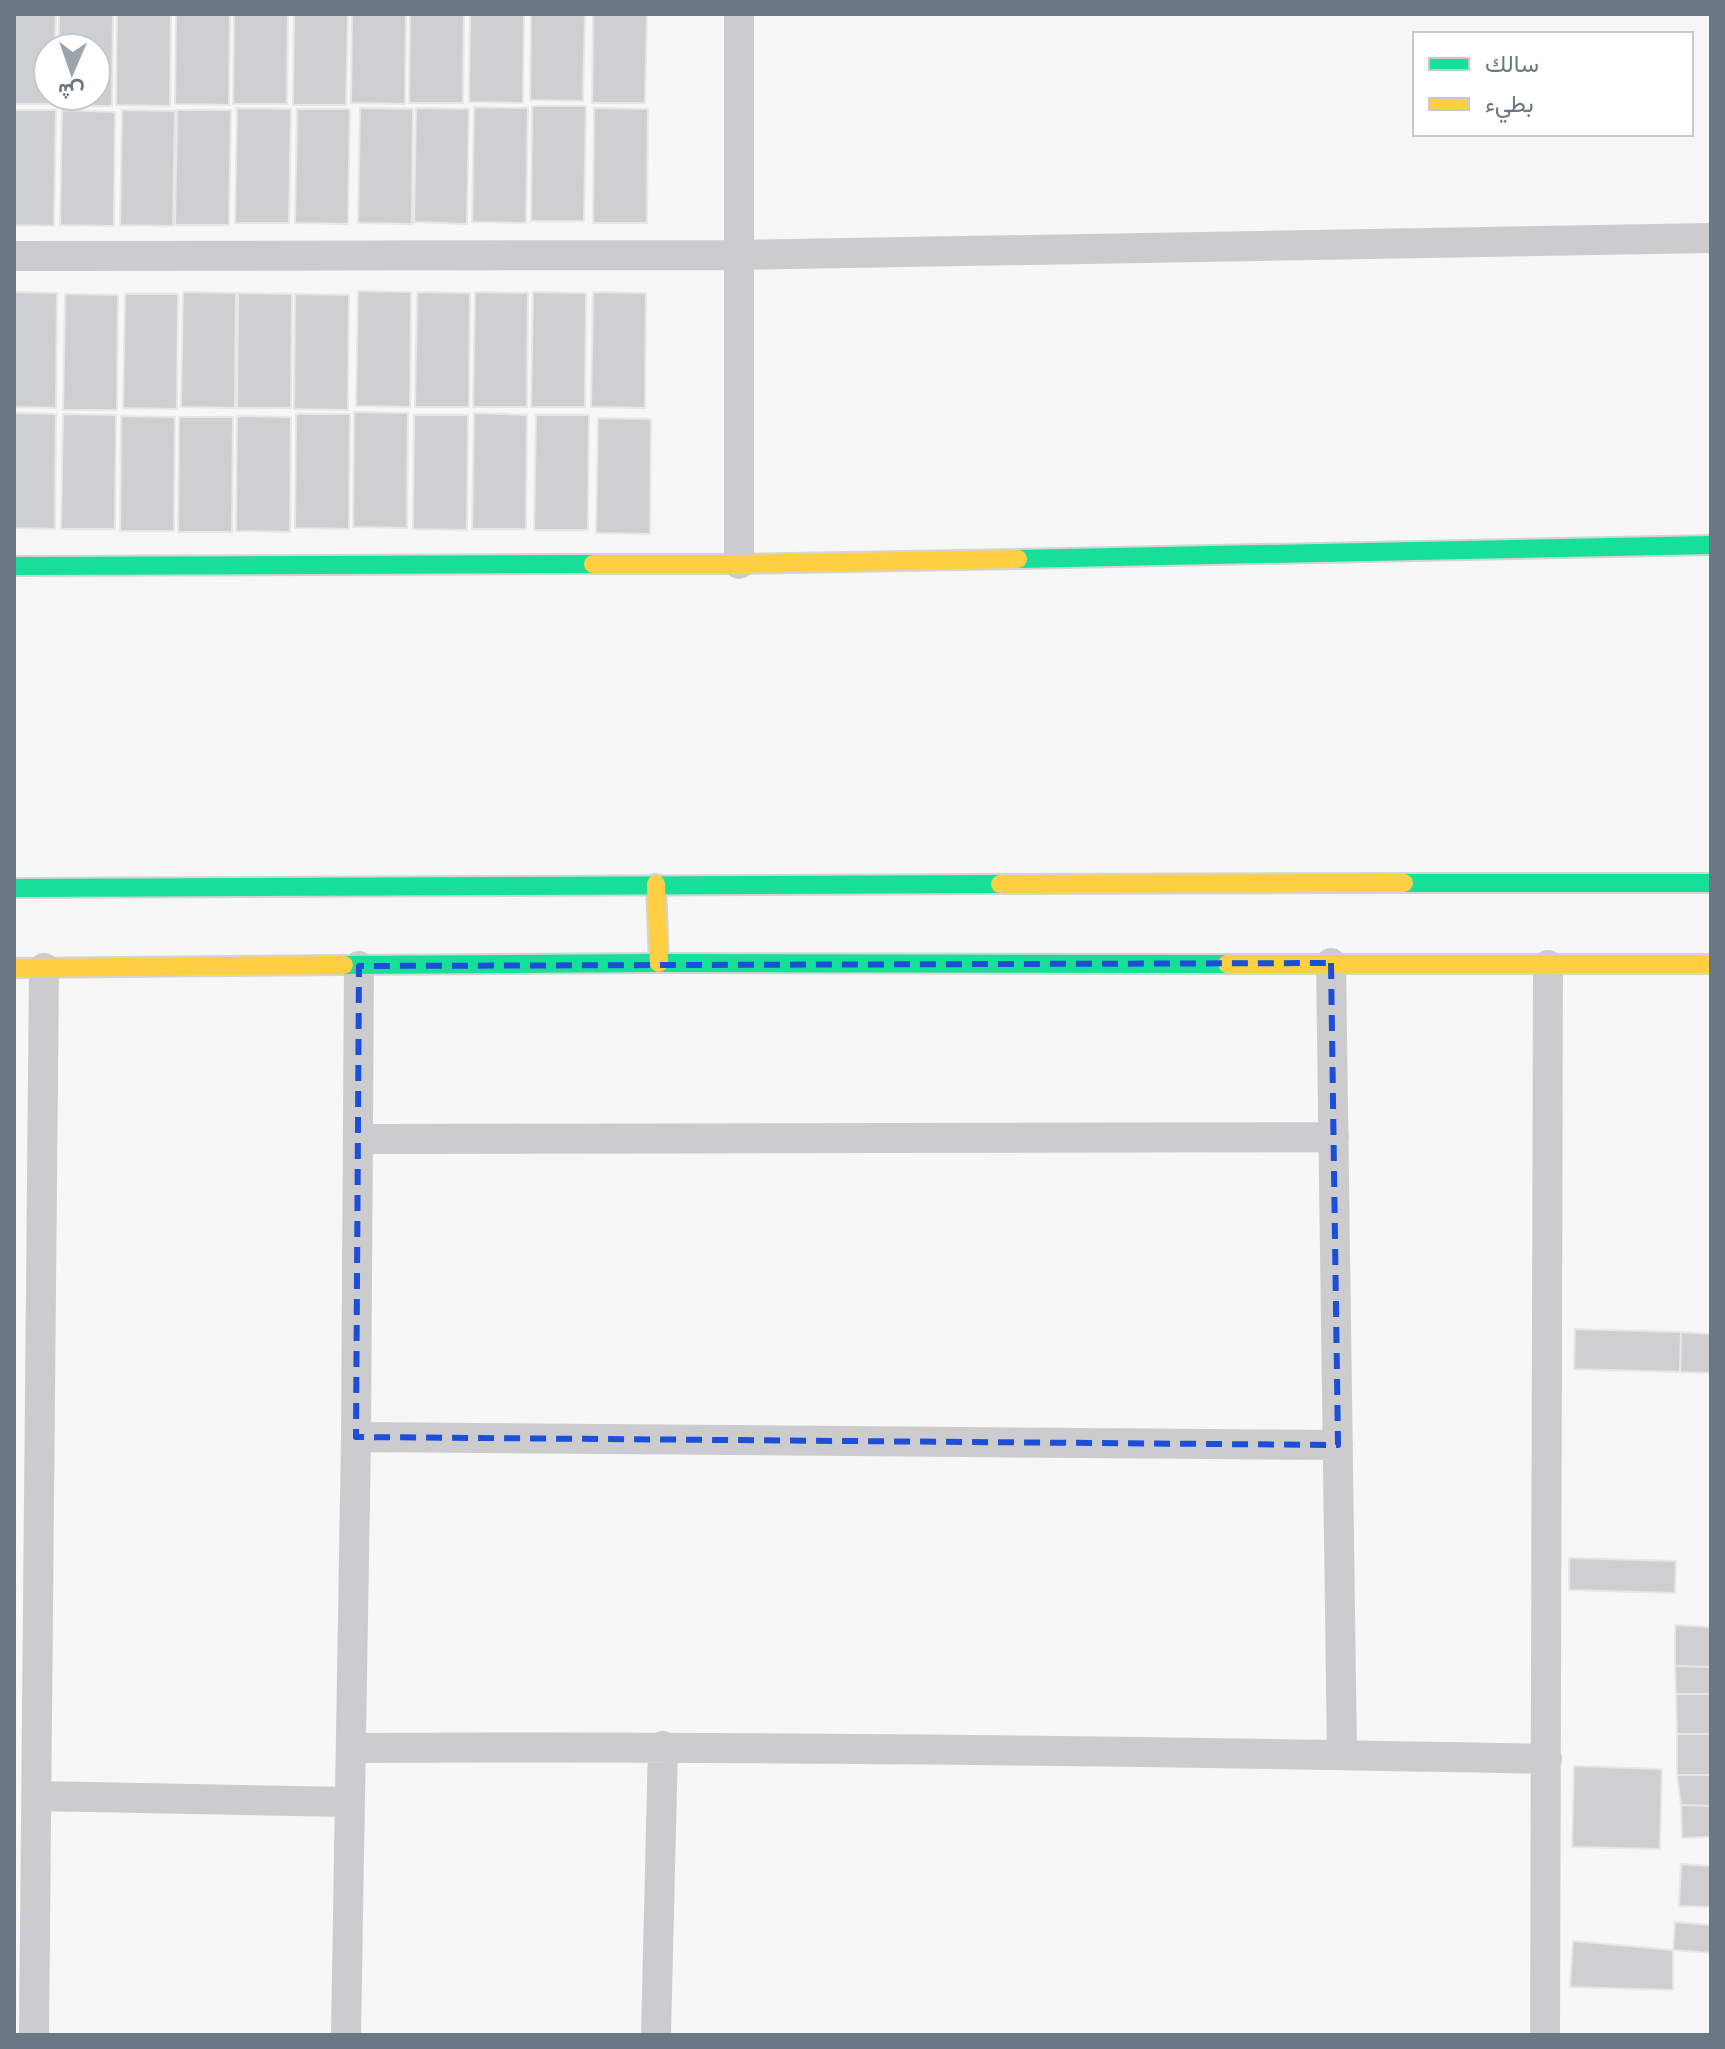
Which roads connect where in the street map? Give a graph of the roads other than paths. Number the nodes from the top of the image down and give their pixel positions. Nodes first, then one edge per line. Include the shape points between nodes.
1 (739, 14) edge
2 (1711, 238) edge
3 (738, 255) junction
4 (14, 256) edge
5 (1711, 545) edge
6 (739, 564) junction
7 (14, 566) edge
8 (1711, 883) edge
9 (656, 884) junction
10 (14, 888) edge
11 (659, 963) junction
12 (1331, 963) junction
13 (1711, 964) edge
14 (1548, 965) junction
15 (359, 966) junction
16 (14, 968) edge
17 (44, 968) junction
18 (1334, 1137) junction
19 (358, 1139) junction
20 (356, 1437) junction
21 (1338, 1445) junction
22 (663, 1746) junction
23 (351, 1748) junction
24 (1342, 1755) junction
25 (1547, 1759) junction
26 (37, 1796) junction
27 (350, 1802) junction
28 (24, 1932) edge
29 (34, 2035) edge
30 (346, 2035) edge
31 (656, 2035) edge
32 (1545, 2035) edge

1 - 3 street
2 - 3 street
3 - 4 street
3 - 6 street
5 - 6 street
6 - 7 street
8 - 9 street
9 - 10 street
9 - 11 street
11 - 12 street
11 - 15 street
12 - 14 street
12 - 18 street
13 - 14 street
14 - 25 street
15 - 17 street
15 - 19 street
16 - 17 street
17 - 26 street
18 - 19 street
18 - 21 street
19 - 20 street
20 - 21 street
20 - 23 street
21 - 24 street
22 - 23 street
22 - 24 street
22 - 31 street
23 - 27 street
24 - 25 street
25 - 32 street
26 - 27 street
26 - 28 street
27 - 30 street
28 - 29 street

